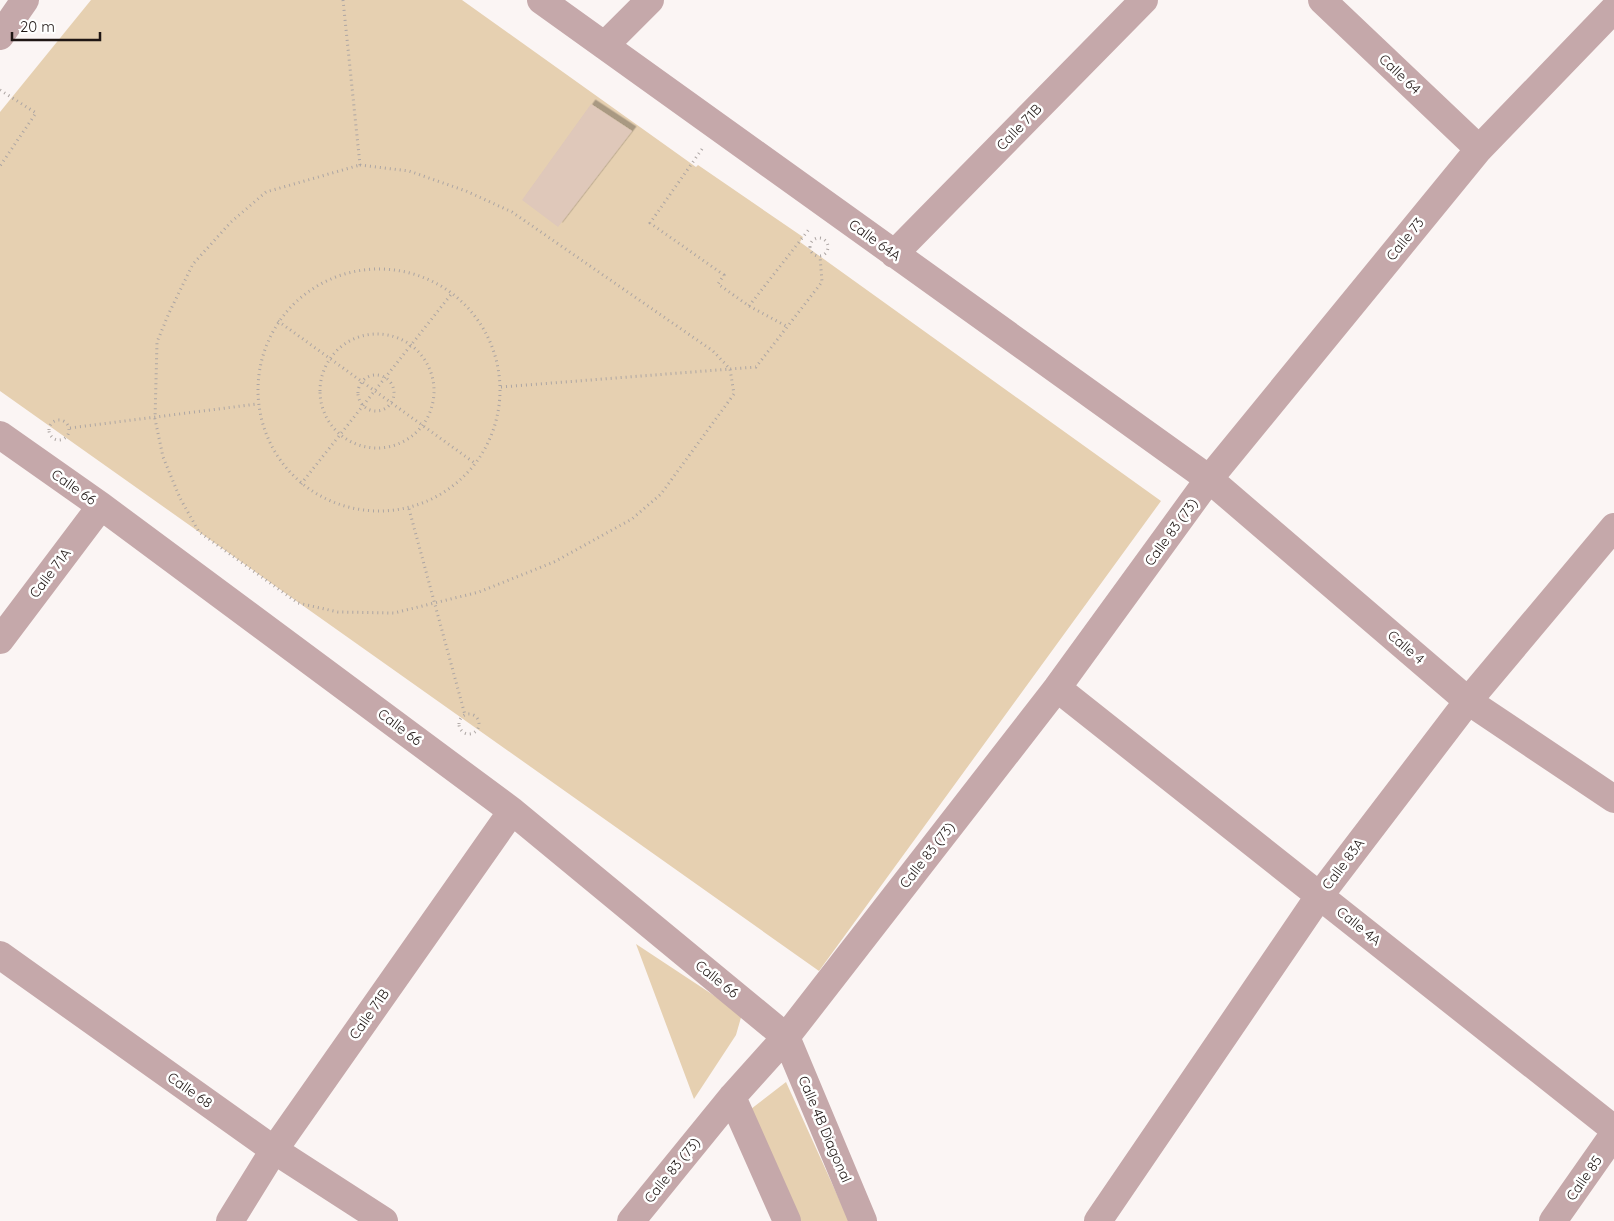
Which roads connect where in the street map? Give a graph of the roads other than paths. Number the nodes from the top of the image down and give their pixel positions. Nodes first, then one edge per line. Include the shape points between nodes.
1 (25, 0) edge
2 (541, 0) edge
3 (650, 0) edge
4 (1144, 0) edge
5 (1322, 0) edge
6 (1614, 9) edge
7 (0, 36) edge
8 (605, 45) junction
9 (1479, 149) junction
10 (894, 254) junction
11 (0, 435) edge
12 (1209, 479) junction
13 (100, 506) junction
14 (1614, 527) edge
15 (0, 640) edge
16 (1057, 688) junction
17 (1468, 701) junction
18 (1614, 799) edge
19 (512, 810) junction
20 (1320, 895) junction
21 (0, 955) edge
22 (786, 1037) junction
23 (732, 1097) junction
24 (1614, 1129) edge
25 (1614, 1134) edge
26 (274, 1150) junction
27 (230, 1221) edge
28 (384, 1221) edge
29 (631, 1221) edge
30 (786, 1221) edge
31 (863, 1221) edge
32 (1098, 1221) edge
33 (1554, 1221) edge

1 - 7 street
2 - 8 street, Calle 64A
3 - 8 street
4 - 10 street, Calle 71B
5 - 9 street, Calle 64
6 - 9 street, Calle 73
8 - 10 street, Calle 64A
9 - 12 street, Calle 73
10 - 12 street, Calle 64A
11 - 13 street, Calle 66
12 - 16 street, Calle 83 (73)
12 - 17 street, Calle 4
13 - 15 street, Calle 71A
13 - 19 street, Calle 66
14 - 17 street, Calle 83A
16 - 20 street, Calle 4A
16 - 22 street, Calle 83 (73)
17 - 18 street, Calle 4
17 - 20 street, Calle 83A
19 - 22 street, Calle 66
19 - 26 street, Calle 71B
20 - 24 street, Calle 4A
20 - 32 street, Calle 83A
21 - 26 street, Calle 68
22 - 23 street, Calle 83 (73)
22 - 31 street, Calle 4B Diagonal
23 - 29 street, Calle 83 (73)
23 - 30 street
25 - 33 street, Calle 85
26 - 27 street, Calle 71B
26 - 28 street, Calle 68

